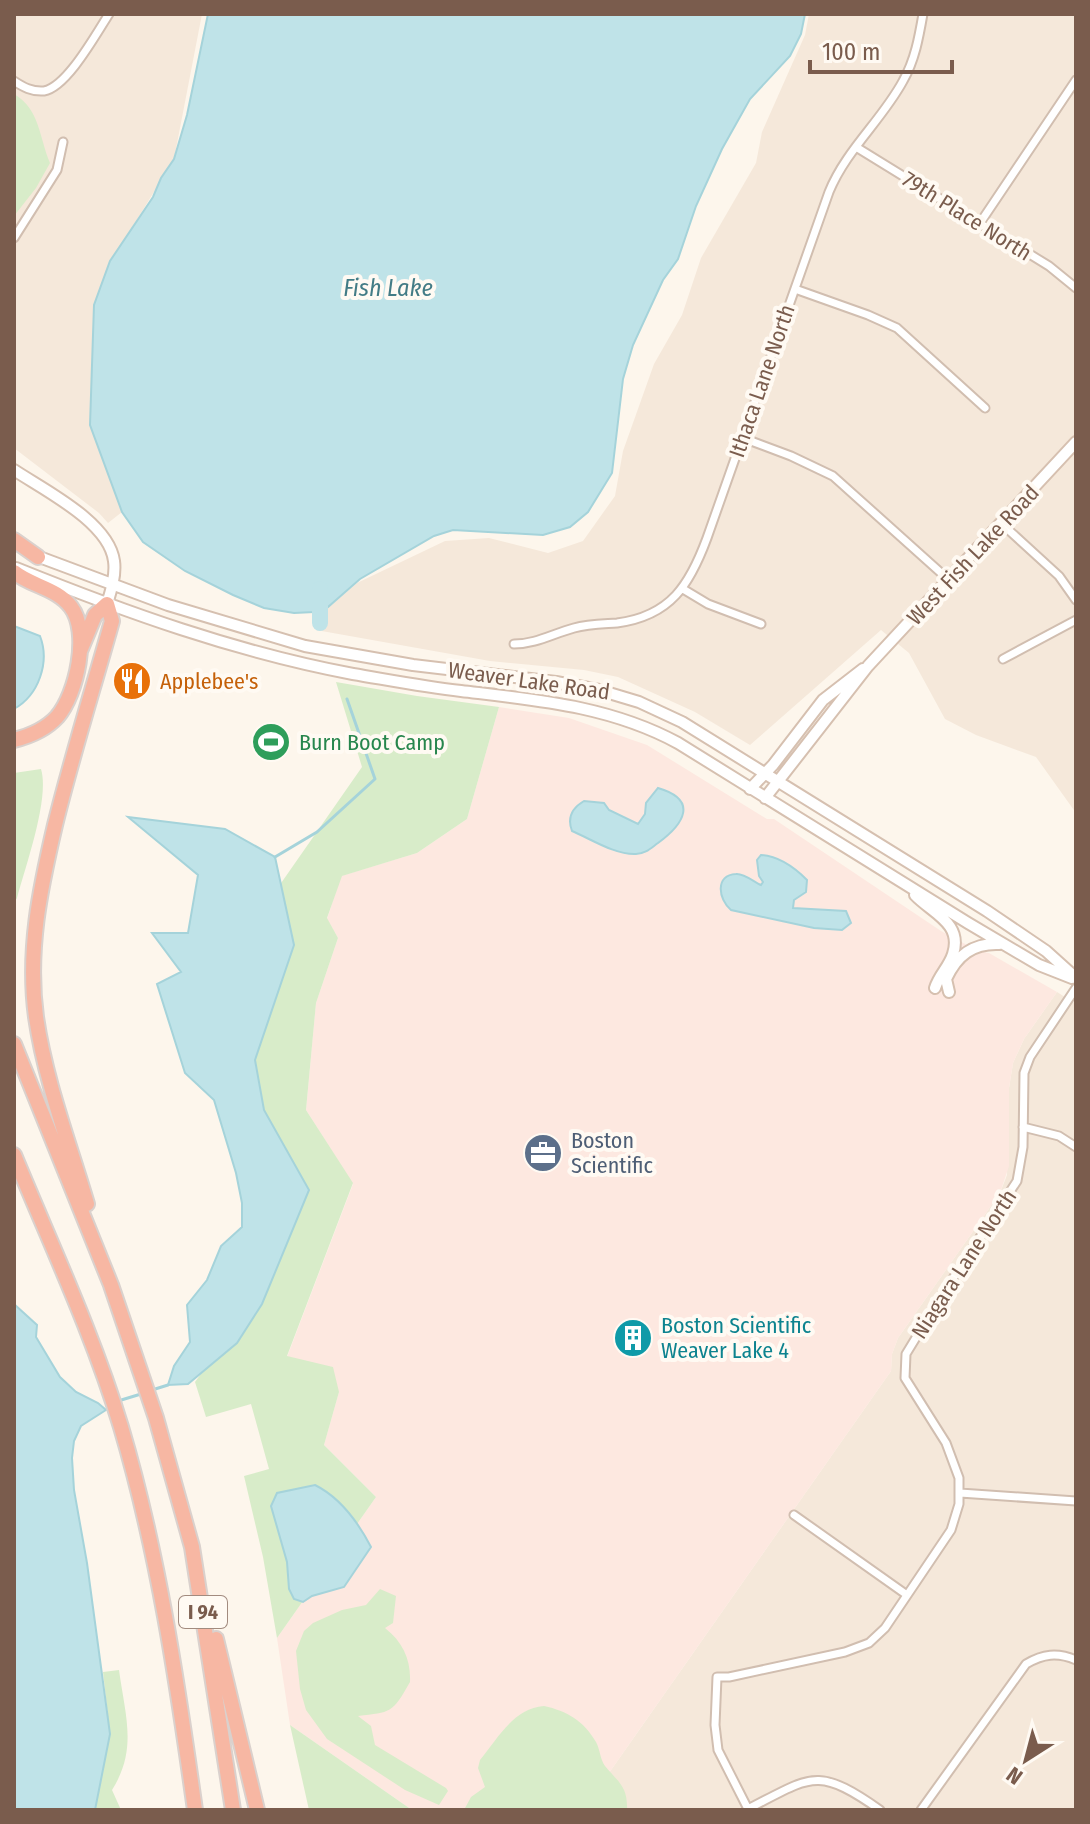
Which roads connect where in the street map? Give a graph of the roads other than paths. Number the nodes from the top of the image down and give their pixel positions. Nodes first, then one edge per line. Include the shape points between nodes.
1 (109, 14) edge
2 (923, 14) edge
3 (1076, 80) edge
4 (14, 81) edge
5 (63, 142) dead end
6 (856, 147) junction
7 (980, 223) junction
8 (14, 238) edge
9 (1076, 288) edge
10 (795, 289) junction
11 (985, 408) dead end
12 (743, 438) junction
13 (1076, 442) edge
14 (14, 470) edge
15 (1002, 524) junction
16 (14, 540) edge
17 (14, 546) edge
18 (38, 557) junction
19 (14, 569) edge
20 (950, 581) junction
21 (112, 584) junction
22 (683, 589) junction
23 (1076, 600) edge
24 (107, 604) junction
25 (1076, 620) edge
26 (761, 624) dead end
27 (514, 644) dead end
28 (80, 651) junction
29 (1003, 659) dead end
30 (868, 666) junction
31 (66, 705) junction
32 (14, 740) edge
33 (14, 748) edge
34 (765, 774) junction
35 (779, 782) junction
36 (750, 789) junction
37 (765, 798) junction
38 (905, 884) junction
39 (1003, 944) junction
40 (1076, 979) edge
41 (935, 988) dead end
42 (1076, 988) edge
43 (949, 992) dead end
44 (14, 1044) edge
45 (1023, 1127) junction
46 (1076, 1147) edge
47 (14, 1155) edge
48 (111, 1285) junction
49 (960, 1493) junction
50 (1076, 1501) edge
51 (794, 1515) dead end
52 (192, 1547) junction
53 (907, 1595) junction
54 (1076, 1660) edge
55 (747, 1809) edge
56 (195, 1810) edge
57 (233, 1810) edge
58 (257, 1810) edge
59 (880, 1810) edge
60 (921, 1810) edge

1 - 4 street via 56,86 40,91
2 - 6 street, Ithaca Lane North via 904,79
3 - 7 street
5 - 8 street via 57,170
6 - 7 street, 79th Place North
6 - 10 street, Ithaca Lane North via 833,182
7 - 9 street, 79th Place North
10 - 11 street via 897,328
10 - 12 street, Ithaca Lane North
12 - 20 street via 833,476
12 - 22 street, Ithaca Lane North
13 - 15 main road, West Fish Lake Road
14 - 21 main road via 99,531 114,561
15 - 20 main road, West Fish Lake Road
15 - 23 street via 1059,576
16 - 18 highway
17 - 18 main road, Weaver Lake Road
18 - 21 main road, Weaver Lake Road
19 - 24 main road, Weaver Lake Road
19 - 28 highway via 69,604 81,631
20 - 30 main road, West Fish Lake Road
21 - 24 main road
21 - 34 main road, Weaver Lake Road via 305,646 618,694 682,722
22 - 26 street
22 - 27 street, Ithaca Lane North via 637,619 575,627 533,643
24 - 28 highway via 95,615
24 - 36 main road, Weaver Lake Road via 201,635 349,673 611,714 664,735
24 - 48 highway via 112,621 63,792 38,895 33,943 36,1018
25 - 29 street
28 - 31 highway
30 - 34 main road, West Fish Lake Road via 823,700
30 - 35 main road, West Fish Lake Road
31 - 32 highway via 45,728
31 - 33 highway via 56,729 37,742
34 - 35 main road, Weaver Lake Road
34 - 36 main road, West Fish Lake Road
35 - 37 main road, West Fish Lake Road
35 - 40 main road, Weaver Lake Road via 987,911 1046,951
36 - 37 main road, Weaver Lake Road
37 - 38 main road, Weaver Lake Road
38 - 39 main road, Weaver Lake Road
38 - 41 main road via 947,920 954,933 953,954
39 - 40 main road, Weaver Lake Road
39 - 43 main road via 964,953 946,979
42 - 45 street, Niagara Lane North via 1030,1057 1022,1093
44 - 48 highway, I 94
45 - 46 street via 1059,1136
45 - 49 street, Niagara Lane North via 1021,1168 1011,1193 911,1344 904,1367 910,1388 946,1443
47 - 56 highway, I 94 via 121,1428 154,1550
48 - 52 highway, I 94
49 - 50 street
49 - 53 street, Niagara Lane North via 951,1530
51 - 53 street
52 - 57 highway, I 94
52 - 58 highway
53 - 55 street, Niagara Lane North via 877,1637 857,1649 717,1677 718,1750
54 - 60 street via 1046,1655 1026,1664
55 - 59 street via 814,1779 840,1784

